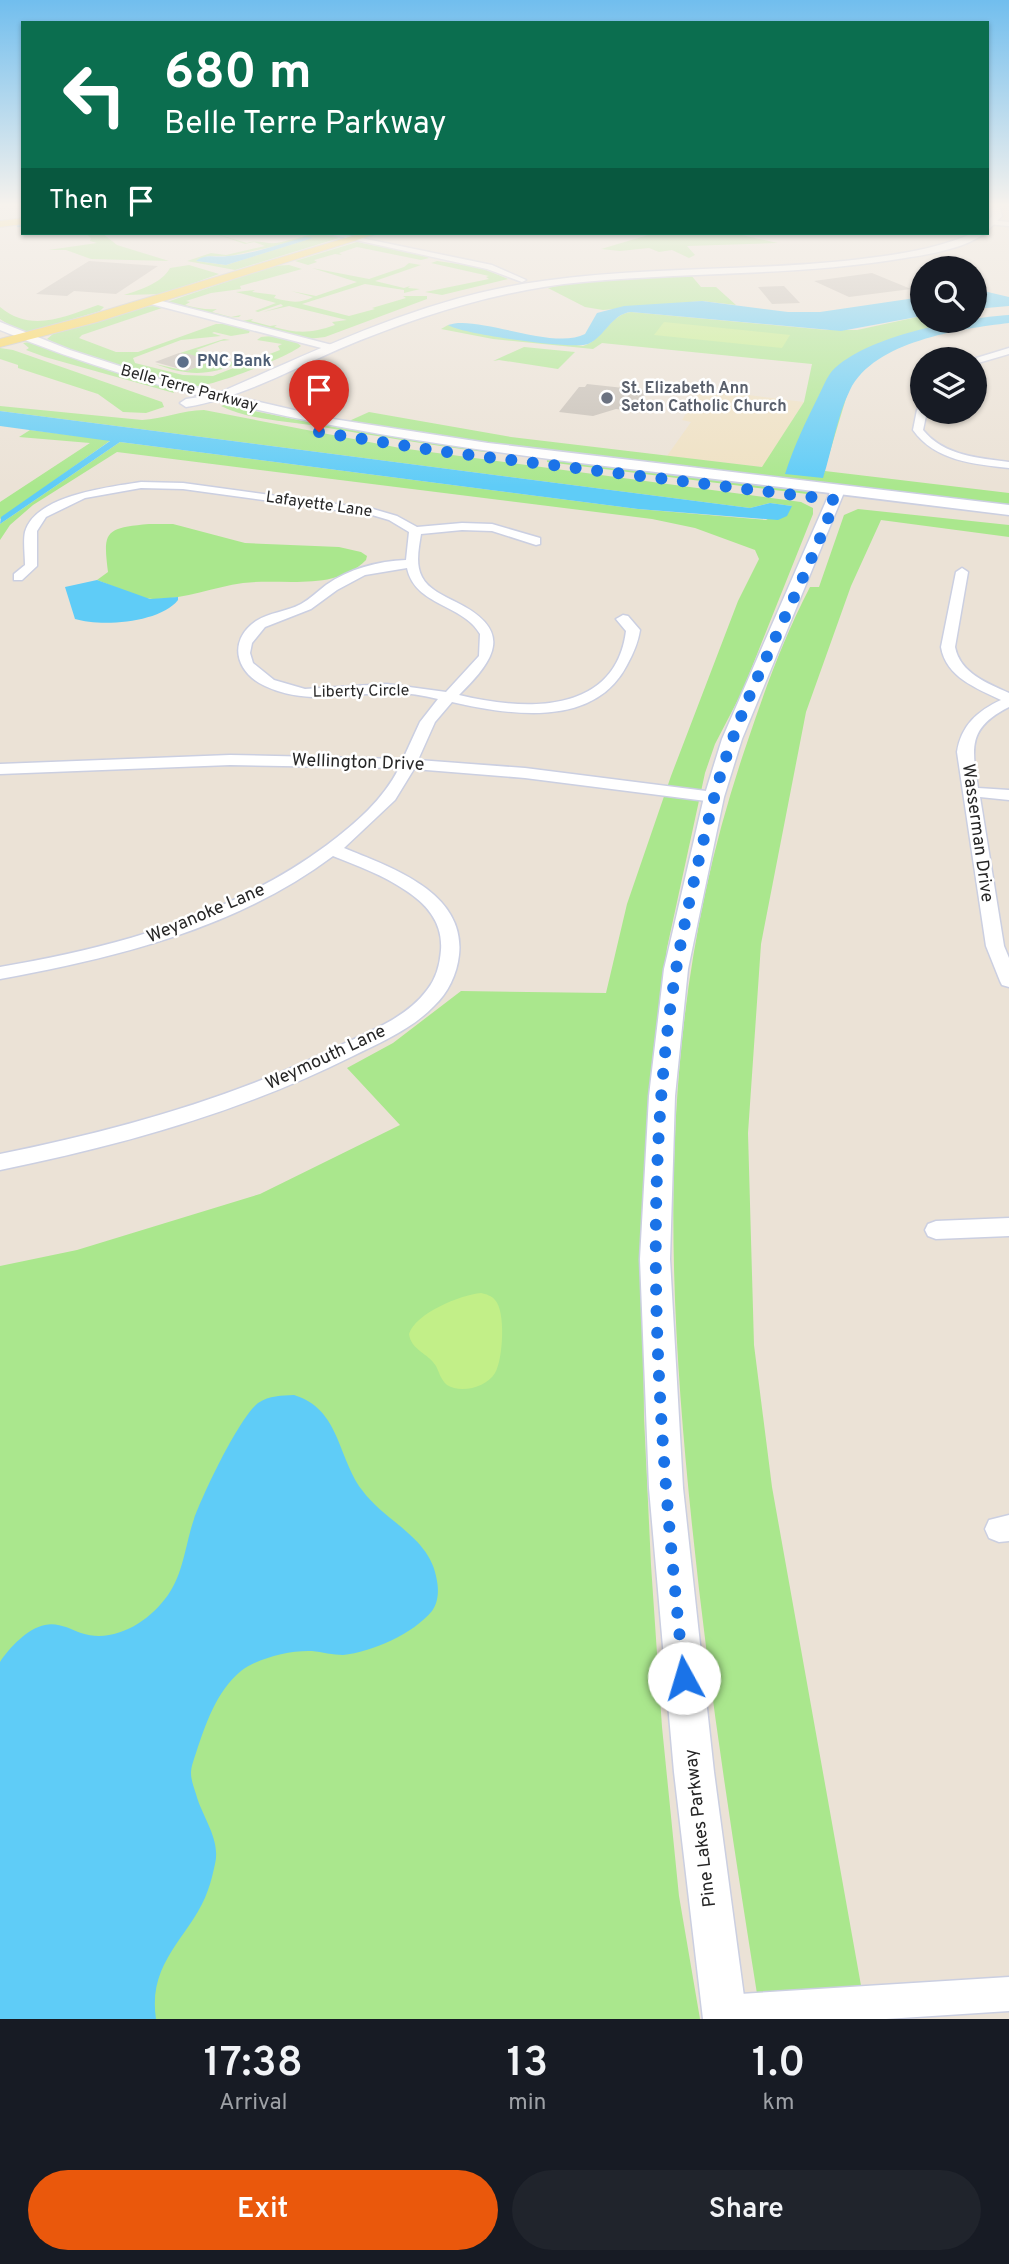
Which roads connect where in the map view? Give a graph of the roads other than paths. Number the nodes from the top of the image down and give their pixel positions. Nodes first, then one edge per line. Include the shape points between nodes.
1 (159, 298) edge
2 (448, 298) edge
3 (469, 298) edge
4 (150, 301) junction
5 (0, 326) edge
6 (24, 337) junction
7 (1, 342) edge
8 (316, 344) junction
9 (333, 348) junction
10 (1009, 351) edge
11 (987, 357) edge
12 (198, 393) junction
13 (217, 398) junction
14 (186, 403) junction
15 (919, 424) edge
16 (1009, 464) edge
17 (836, 495) junction
18 (1009, 510) edge
19 (1009, 521) edge
20 (415, 531) junction
21 (536, 541) dead end
22 (412, 564) junction
23 (962, 572) dead end
24 (18, 577) dead end
25 (623, 619) dead end
26 (447, 697) junction
27 (1009, 701) edge
28 (407, 764) junction
29 (0, 769) edge
30 (971, 792) junction
31 (1009, 795) edge
32 (714, 797) junction
33 (331, 849) junction
34 (0, 973) edge
35 (1009, 981) edge
36 (0, 1162) edge
37 (1009, 1227) edge
38 (936, 1230) dead end
39 (1009, 1994) edge
40 (725, 2015) edge

1 - 4 main road
2 - 8 street via 418,304
3 - 9 street
4 - 6 main road
4 - 8 street
5 - 6 main road, Belle Terre Parkway
6 - 7 main road
6 - 12 main road, Belle Terre Parkway via 99,365
7 - 14 main road, Belle Terre Parkway via 81,373
8 - 9 street
8 - 12 street
9 - 13 street
10 - 11 street
12 - 13 main road, Belle Terre Parkway
12 - 14 street
13 - 14 street
13 - 17 main road, Belle Terre Parkway via 428,439
14 - 17 main road, Belle Terre Parkway via 402,446
15 - 16 street via 918,430 932,444 961,456
17 - 18 main road, Belle Terre Parkway
17 - 19 main road, Belle Terre Parkway
17 - 32 street, Pine Lakes Parkway via 732,739
20 - 21 street via 490,527
20 - 22 street
20 - 24 street, Lafayette Lane via 373,512 183,486 127,486 77,497 42,515 31,531 31,566
22 - 26 street via 421,587 464,611 488,639 484,660
22 - 26 street, Liberty Circle via 367,570 335,585 306,608 263,620 250,633 244,659 262,679 302,693 335,696 393,689
23 - 27 street via 949,656 963,673
25 - 26 street via 634,633 620,671 588,697 527,709
26 - 28 street via 426,724
27 - 30 street, Wasserman Drive via 982,716 968,736 965,752
28 - 29 street, Wellington Drive via 172,761
28 - 32 street, Wellington Drive
28 - 33 street, Weyanoke Lane via 389,797
30 - 31 street
30 - 35 street, Wasserman Drive via 995,946
32 - 40 street, Pine Lakes Parkway via 669,1017 655,1259 666,1488 678,1618
33 - 34 street, Weyanoke Lane via 251,897 188,925 120,948
33 - 36 street, Weymouth Lane via 413,888 434,904 447,923 450,958 441,983 422,1006 349,1050 253,1092 117,1135
37 - 38 street
39 - 40 street

